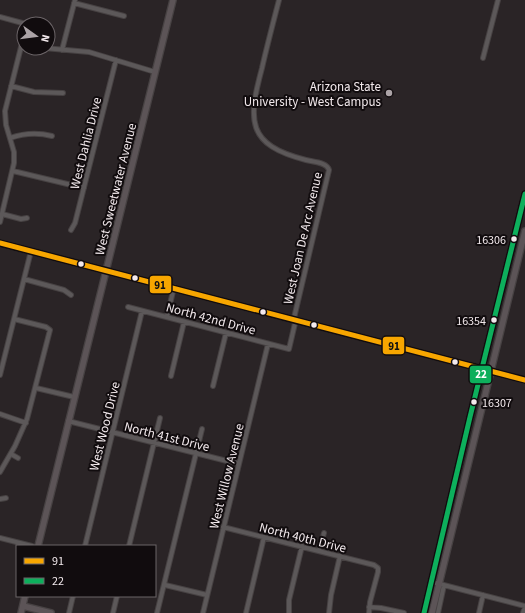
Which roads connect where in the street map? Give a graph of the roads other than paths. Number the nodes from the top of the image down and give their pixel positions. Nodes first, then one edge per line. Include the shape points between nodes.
1 (173, 0) edge
2 (279, 0) edge
3 (498, 0) edge
4 (74, 2) edge
5 (124, 16) dead end
6 (0, 17) edge
7 (16, 21) edge
8 (56, 49) edge
9 (62, 50) junction
10 (19, 56) edge
11 (483, 58) dead end
12 (116, 60) junction
13 (156, 72) junction
14 (11, 86) junction
15 (63, 93) dead end
16 (52, 136) dead end
17 (10, 138) junction
18 (13, 171) junction
19 (84, 188) junction
20 (525, 194) edge
21 (523, 210) edge
22 (2, 214) junction
23 (27, 218) dead end
24 (0, 222) edge
25 (71, 230) dead end
26 (525, 231) edge
27 (0, 243) edge
28 (31, 251) junction
29 (508, 261) junction
30 (517, 263) junction
31 (106, 270) junction
32 (24, 279) junction
33 (174, 288) junction
34 (71, 295) dead end
35 (128, 307) dead end
36 (142, 311) junction
37 (167, 317) junction
38 (14, 318) junction
39 (295, 319) junction
40 (184, 322) junction
41 (226, 333) junction
42 (268, 344) junction
43 (289, 349) joint
44 (482, 368) junction
45 (490, 371) junction
46 (0, 375) edge
47 (171, 376) dead end
48 (525, 380) edge
49 (213, 386) dead end
50 (36, 388) junction
51 (74, 398) junction
52 (0, 414) edge
53 (160, 418) dead end
54 (68, 421) junction
55 (26, 423) junction
56 (202, 429) dead end
57 (113, 432) junction
58 (154, 442) junction
59 (197, 453) junction
60 (11, 454) junction
61 (18, 458) dead end
62 (239, 464) junction
63 (0, 472) edge
64 (6, 498) dead end
65 (0, 499) edge
66 (223, 527) junction
67 (324, 533) dead end
68 (264, 537) junction
69 (0, 538) edge
70 (28, 545) edge
71 (38, 545) edge
72 (85, 545) edge
73 (129, 545) edge
74 (302, 546) junction
75 (319, 551) junction
76 (340, 556) junction
77 (432, 582) junction
78 (164, 585) junction
79 (442, 585) junction
80 (207, 595) junction
81 (483, 595) junction
82 (26, 597) edge
83 (73, 597) edge
84 (117, 597) edge
85 (23, 606) junction
86 (525, 606) edge
87 (369, 607) junction
88 (21, 613) edge
89 (51, 613) edge
90 (69, 613) edge
91 (113, 613) edge
92 (157, 613) edge
93 (203, 613) edge
94 (246, 613) edge
95 (289, 613) edge
96 (329, 613) edge
97 (369, 613) edge
98 (404, 613) edge
99 (424, 613) edge
100 (432, 613) edge
101 (438, 613) edge
102 (478, 613) edge
103 (523, 613) edge

1 - 13 main road, West Sweetwater Avenue
2 - 39 street, West Joan De Arc Avenue via 253,102 253,113 260,133 270,146 289,156 324,164 329,170
3 - 11 street
4 - 5 street
4 - 9 street
6 - 7 street
8 - 9 street
9 - 12 street via 89,52
10 - 14 street
12 - 13 street
12 - 19 street, West Dahlia Drive
13 - 31 main road, West Sweetwater Avenue
14 - 15 street via 34,92
14 - 17 street via 5,111
16 - 17 street via 29,133
17 - 18 street via 14,152
18 - 19 street
18 - 22 street
19 - 25 street, West Dahlia Drive
20 - 21 main road
21 - 29 main road
22 - 23 street
22 - 24 street
26 - 30 main road
27 - 28 main road
28 - 31 main road
28 - 32 street
29 - 30 main road
29 - 44 main road
30 - 45 main road
31 - 33 main road
31 - 51 main road, West Sweetwater Avenue
32 - 34 street via 64,290
32 - 38 street
33 - 37 street
33 - 39 main road
35 - 36 street, North 42nd Drive
36 - 37 street, North 42nd Drive
36 - 57 street, West Wood Drive
37 - 40 street, North 42nd Drive
38 - 46 street
38 - 50 street via 50,330
39 - 43 street, West Joan De Arc Avenue
39 - 44 main road
40 - 41 street, North 42nd Drive
40 - 47 street
41 - 42 street, North 42nd Drive
41 - 49 street
42 - 43 street, North 42nd Drive
42 - 62 street, West Willow Avenue
44 - 45 main road
44 - 77 main road
45 - 48 main road
45 - 79 main road
50 - 51 street
50 - 55 street
51 - 54 main road, West Sweetwater Avenue
52 - 55 street
53 - 58 street
54 - 57 street, North 41st Drive
54 - 71 main road, West Sweetwater Avenue
55 - 60 street
56 - 59 street
57 - 58 street, North 41st Drive
57 - 72 street, West Wood Drive
58 - 59 street, North 41st Drive
58 - 73 street
59 - 62 street, North 41st Drive
59 - 78 street
60 - 61 street
60 - 63 street
62 - 66 street, West Willow Avenue
64 - 65 street
66 - 68 street, North 40th Drive
66 - 80 street, West Willow Avenue
67 - 75 street
68 - 74 street, North 40th Drive
68 - 94 street
69 - 70 street
74 - 75 street, North 40th Drive
74 - 95 street via 289,600
75 - 76 street, North 40th Drive
76 - 87 street, North 40th Drive via 378,568
76 - 96 street
77 - 79 street
77 - 99 main road
78 - 80 street
78 - 92 street
79 - 81 street
79 - 100 main road
79 - 101 street
80 - 93 street, West Willow Avenue
81 - 86 street
81 - 102 street
82 - 85 main road
83 - 90 street
84 - 91 street
85 - 88 main road
85 - 89 main road
86 - 103 street
87 - 97 street
87 - 98 street

